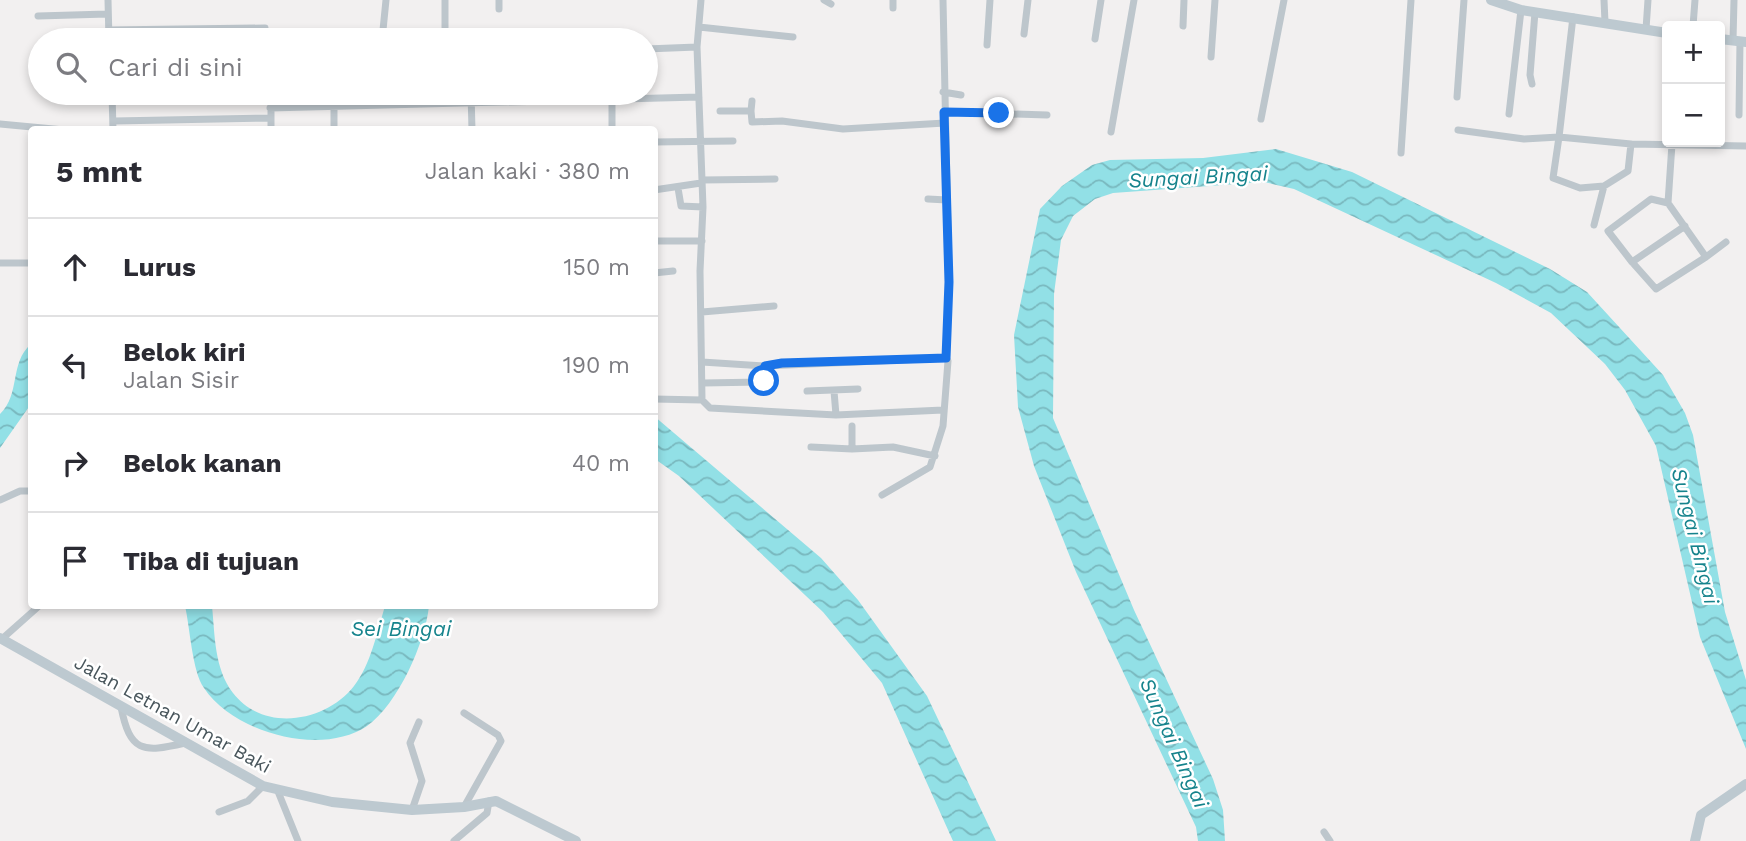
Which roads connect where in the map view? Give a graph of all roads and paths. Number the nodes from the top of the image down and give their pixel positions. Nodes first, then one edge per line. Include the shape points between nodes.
1 (108, 0) edge
2 (386, 0) edge
3 (445, 0) edge
4 (701, 0) edge
5 (943, 0) edge
6 (990, 0) edge
7 (1028, 0) edge
8 (1101, 0) edge
9 (1134, 0) edge
10 (1184, 0) edge
11 (1215, 0) edge
12 (1284, 0) edge
13 (1411, 0) edge
14 (1464, 0) edge
15 (1492, 0) edge
16 (1604, 0) edge
17 (1648, 0) edge
18 (1695, 0) edge
19 (1734, 0) edge
20 (1521, 10) junction
21 (1535, 12) junction
22 (107, 14) junction
23 (38, 16) dead end
24 (1573, 17) junction
25 (1693, 21) edge
26 (1605, 23) junction
27 (1183, 26) dead end
28 (699, 27) junction
29 (108, 28) edge
30 (383, 28) edge
31 (445, 28) edge
32 (1646, 29) junction
33 (1662, 32) edge
34 (1024, 34) dead end
35 (793, 37) dead end
36 (1095, 39) dead end
37 (1740, 41) edge
38 (987, 45) dead end
39 (697, 47) junction
40 (658, 48) edge
41 (1212, 57) dead end
42 (1532, 84) dead end
43 (943, 92) junction
44 (961, 95) dead end
45 (658, 97) edge
46 (699, 97) junction
47 (1457, 97) dead end
48 (752, 101) dead end
49 (112, 105) edge
50 (270, 105) edge
51 (361, 105) edge
52 (471, 105) edge
53 (612, 105) edge
54 (334, 107) junction
55 (270, 108) junction
56 (720, 111) dead end
57 (751, 111) junction
58 (944, 112) junction
59 (1509, 114) dead end
60 (1739, 114) dead end
61 (1047, 115) dead end
62 (271, 118) junction
63 (1261, 119) dead end
64 (945, 123) junction
65 (0, 124) edge
66 (113, 125) edge
67 (271, 126) edge
68 (334, 126) edge
69 (472, 126) edge
70 (612, 126) edge
71 (28, 127) edge
72 (1458, 130) dead end
73 (1111, 132) dead end
74 (1559, 137) junction
75 (700, 141) junction
76 (733, 141) dead end
77 (658, 142) edge
78 (1631, 144) junction
79 (1662, 144) edge
80 (1725, 145) edge
81 (1746, 146) edge
82 (1672, 147) edge
83 (1401, 153) dead end
84 (775, 179) dead end
85 (702, 181) junction
86 (1604, 186) junction
87 (678, 188) junction
88 (658, 190) edge
89 (928, 199) dead end
90 (947, 200) junction
91 (1668, 203) junction
92 (702, 207) junction
93 (1594, 225) dead end
94 (1685, 226) junction
95 (658, 241) edge
96 (702, 241) junction
97 (1726, 242) dead end
98 (1706, 257) junction
99 (1632, 262) junction
100 (0, 263) edge
101 (28, 263) edge
102 (673, 271) dead end
103 (658, 273) edge
104 (774, 306) dead end
105 (702, 312) junction
106 (946, 358) junction
107 (702, 362) junction
108 (765, 366) junction
109 (704, 383) junction
110 (858, 389) dead end
111 (807, 391) dead end
112 (834, 391) junction
113 (658, 399) edge
114 (702, 400) junction
115 (943, 410) junction
116 (836, 415) junction
117 (852, 426) dead end
118 (811, 447) dead end
119 (852, 449) junction
120 (935, 456) junction
121 (28, 491) edge
122 (882, 495) dead end
123 (0, 500) edge
124 (35, 609) edge
125 (1, 638) edge
126 (121, 707) junction
127 (464, 713) dead end
128 (419, 722) dead end
129 (185, 743) junction
130 (1746, 784) edge
131 (263, 786) junction
132 (277, 789) junction
133 (489, 801) junction
134 (464, 807) junction
135 (412, 810) junction
136 (219, 812) dead end
137 (1324, 832) dead end
138 (298, 841) edge
139 (454, 841) edge
140 (576, 841) edge
141 (1330, 841) edge
142 (1695, 841) edge

1 - 22 street
2 - 30 street
3 - 31 street
4 - 28 street
5 - 43 street
6 - 38 street
7 - 34 street
8 - 36 street
9 - 73 street
10 - 27 street
11 - 41 street
12 - 63 street
13 - 83 street
14 - 47 street
15 - 20 street
16 - 26 street
17 - 32 street
18 - 25 street
19 - 37 street
20 - 21 street
20 - 59 street
21 - 24 street
21 - 42 street
22 - 23 street
22 - 29 street
24 - 26 street
24 - 74 street
26 - 32 street
28 - 35 street
28 - 39 street
32 - 33 street
37 - 60 street
39 - 40 street
39 - 46 street
43 - 44 street
43 - 58 street
45 - 46 street
46 - 75 street
48 - 57 street
49 - 66 street
50 - 55 street
51 - 54 street
52 - 69 street
53 - 70 street
54 - 55 street
54 - 68 street
55 - 62 street
56 - 57 street
57 - 64 street via 752,122 757,124 782,121 843,129
58 - 61 street
58 - 64 street
62 - 66 street
62 - 67 street
64 - 90 street
65 - 71 street
72 - 74 street via 1524,139
74 - 78 street
74 - 86 street via 1553,178 1580,188
75 - 76 street
75 - 77 street
75 - 85 street
78 - 79 street
78 - 86 street via 1628,171
80 - 81 street
82 - 91 street
84 - 85 street
85 - 87 street
85 - 92 street
86 - 93 street
87 - 88 street
87 - 92 street via 681,206
89 - 90 street
90 - 106 street
91 - 94 street
91 - 99 street via 1651,199 1608,231
92 - 96 street
94 - 98 street
94 - 99 street
95 - 96 street
96 - 105 street
97 - 98 street
98 - 99 street via 1656,289
100 - 101 street
102 - 103 street
104 - 105 street
105 - 107 street
106 - 108 street
106 - 115 street
107 - 108 street
107 - 109 street
108 - 109 street via 768,375 761,382
109 - 114 street
110 - 112 street
111 - 112 street
112 - 116 street
113 - 114 street
114 - 116 street via 710,408
115 - 116 street
115 - 120 street
117 - 119 street
118 - 119 street
119 - 120 street via 893,447
120 - 122 street via 923,473
121 - 123 street
124 - 125 street
125 - 126 street, Jalan Letnan Umar Baki
126 - 129 street, Jalan Letnan Umar Baki
126 - 129 street via 135,744 150,749
127 - 134 street via 501,741
128 - 135 street via 410,743 422,781
129 - 131 street, Jalan Letnan Umar Baki
130 - 142 street via 1701,815
131 - 132 street, Jalan Letnan Umar Baki
131 - 136 street via 248,801
132 - 135 street, Jalan Letnan Umar Baki via 332,802
132 - 138 street
133 - 134 street, Jalan Letnan Umar Baki
133 - 139 street via 487,813
133 - 140 street
134 - 135 street, Jalan Letnan Umar Baki
137 - 141 street

